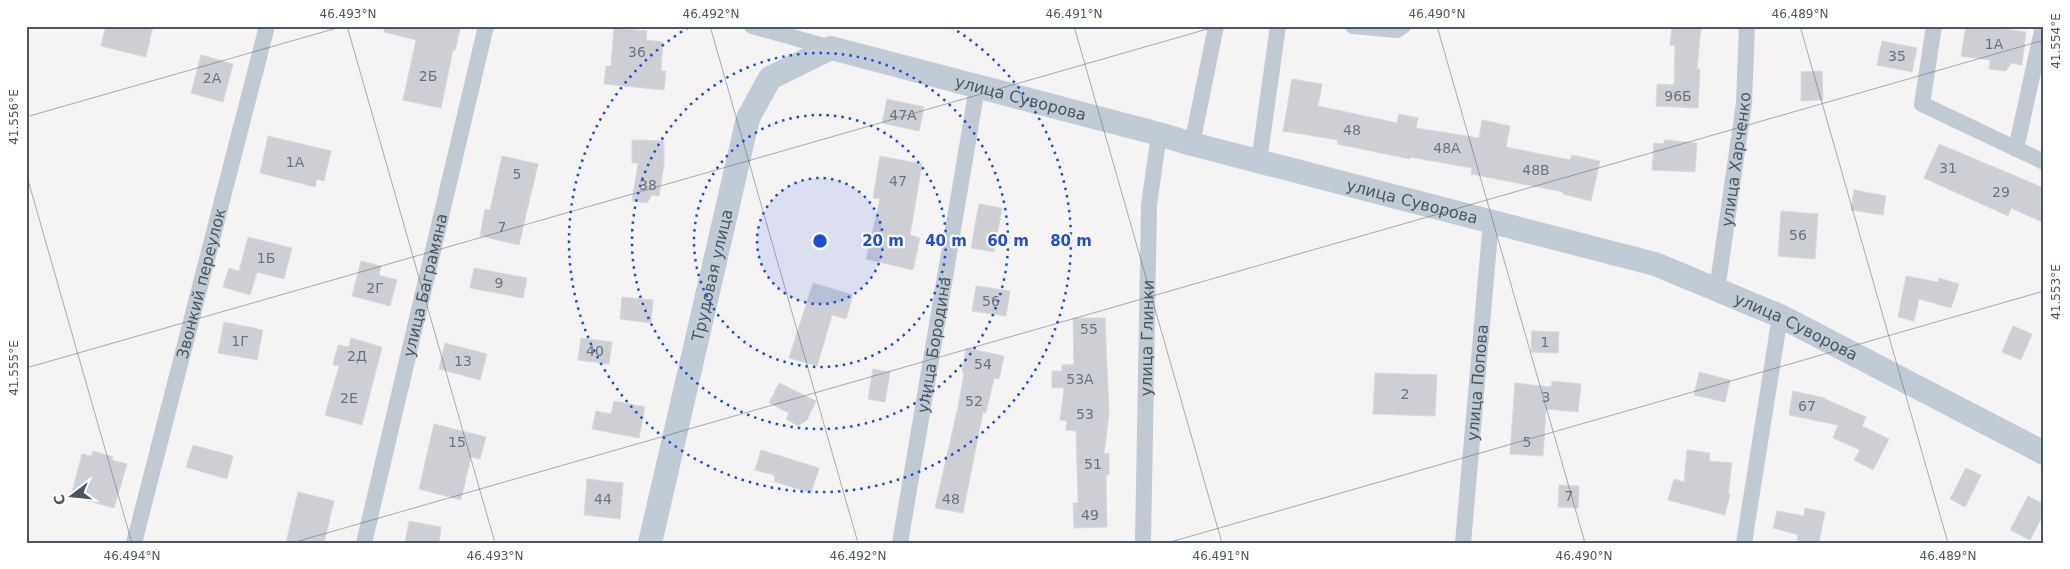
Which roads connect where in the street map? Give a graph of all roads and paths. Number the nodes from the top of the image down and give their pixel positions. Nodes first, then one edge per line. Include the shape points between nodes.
1 (267, 26) edge
2 (486, 26) edge
3 (752, 26) edge
4 (1216, 26) edge
5 (1278, 26) edge
6 (1354, 26) edge
7 (1403, 26) edge
8 (1747, 26) edge
9 (1934, 26) edge
10 (2043, 26) edge
11 (831, 48) junction
12 (977, 88) junction
13 (1159, 134) junction
14 (1192, 144) junction
15 (2016, 149) junction
16 (1259, 161) junction
17 (2044, 162) edge
18 (1491, 221) junction
19 (1717, 290) junction
20 (1780, 316) junction
21 (2044, 453) edge
22 (134, 543) edge
23 (364, 543) edge
24 (650, 543) edge
25 (900, 543) edge
26 (1143, 543) edge
27 (1463, 543) edge
28 (1744, 543) edge

1 - 22 street, Звонкий переулок
2 - 23 street, улица Баграмяна
3 - 11 street, улица Суворова
4 - 14 street
5 - 16 street
6 - 7 street via 1397,30
8 - 19 street, улица Харченко via 1744,103
9 - 15 street via 1922,104
10 - 15 street
11 - 12 main road, улица Суворова
11 - 24 main road, Трудовая улица via 770,78 748,118
12 - 13 main road, улица Суворова
12 - 25 street, улица Бородина
13 - 14 main road, улица Суворова
13 - 26 street, улица Глинки via 1149,205
14 - 16 main road, улица Суворова
15 - 17 street
16 - 18 main road, улица Суворова
18 - 19 main road, улица Суворова via 1655,264
18 - 27 street, улица Попова
19 - 20 main road, улица Суворова
20 - 21 main road, улица Суворова
20 - 28 street

